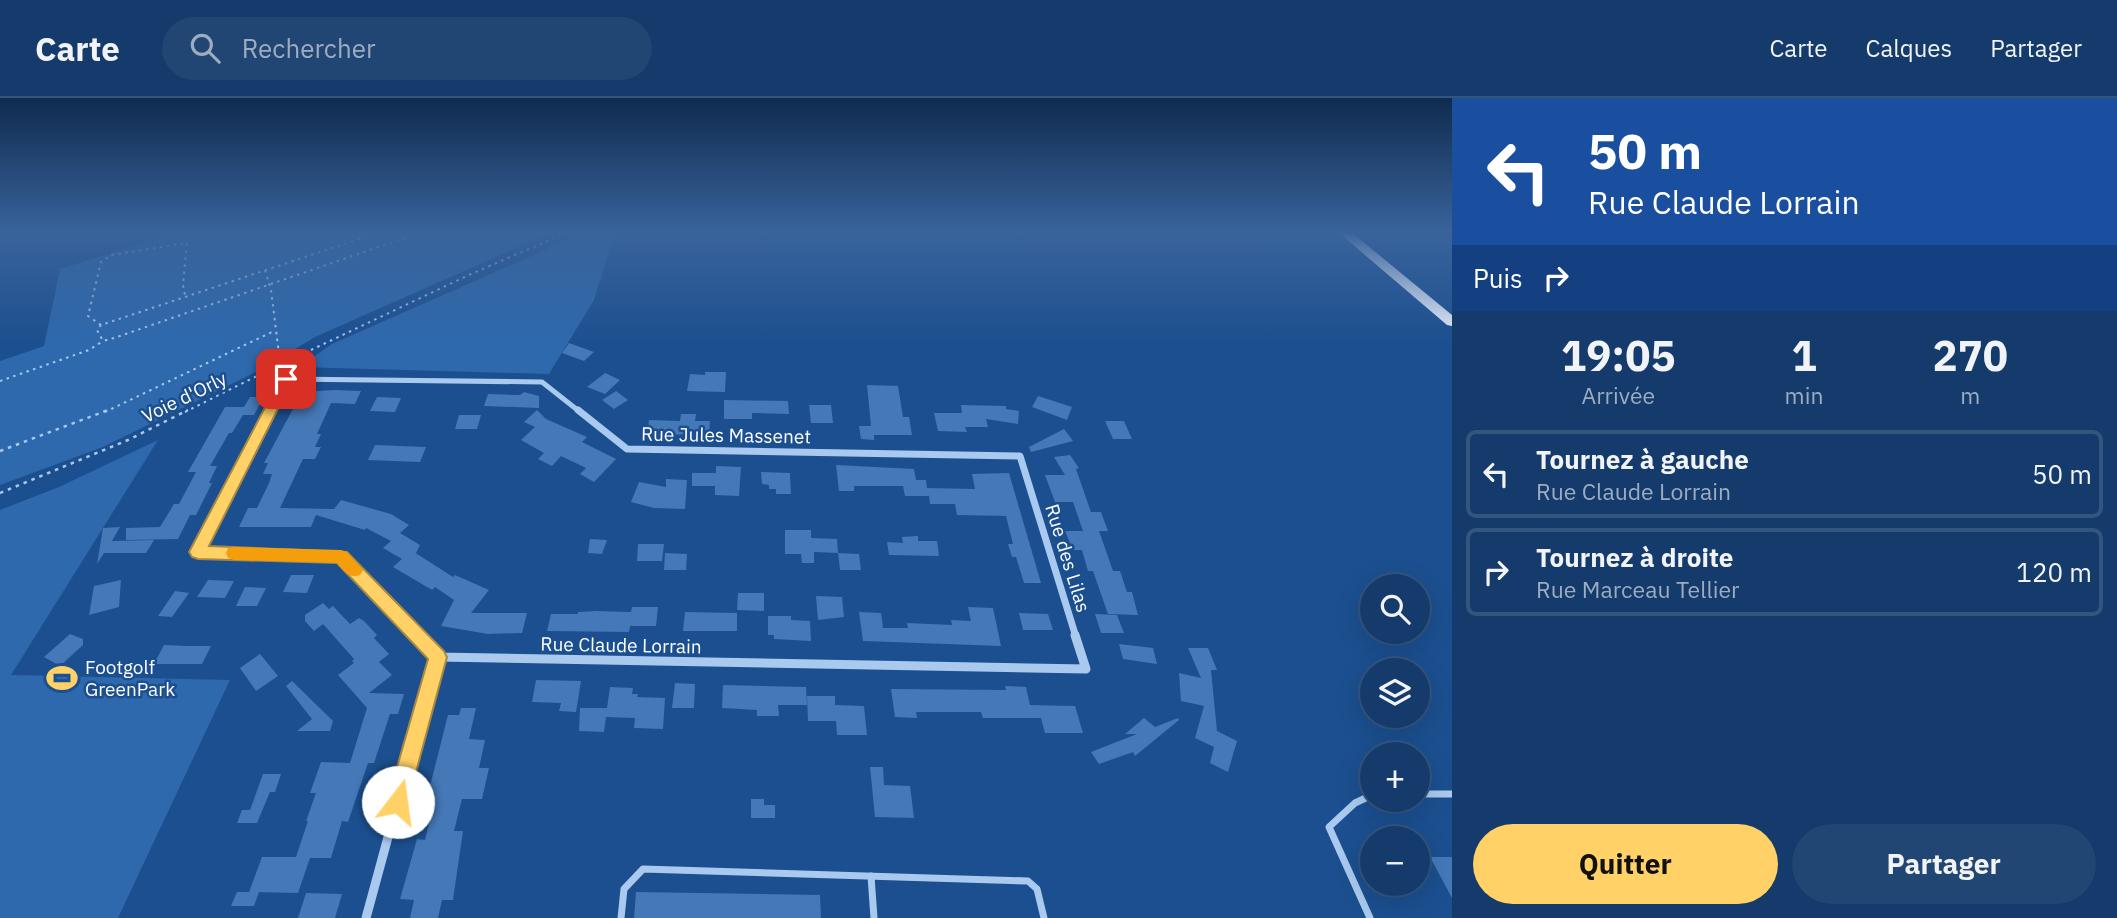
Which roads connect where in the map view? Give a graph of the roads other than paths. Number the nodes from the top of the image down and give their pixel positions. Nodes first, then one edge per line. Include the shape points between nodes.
1 (1390, 270) edge
2 (1452, 322) edge
3 (281, 364) road end
4 (286, 379) junction
5 (1020, 456) joint
6 (438, 657) junction
7 (1086, 669) joint
8 (1430, 794) edge
9 (1452, 794) edge
10 (1360, 801) edge
11 (871, 876) junction
12 (366, 918) edge
13 (621, 918) edge
14 (874, 918) edge
15 (1044, 918) edge
16 (1370, 918) edge

1 - 2 main road
3 - 4 street
4 - 5 street, Rue Jules Massenet via 542,382 627,449
4 - 6 street via 198,552 341,556
5 - 7 street, Rue des Lilas
6 - 7 street, Rue Claude Lorrain
6 - 12 street
8 - 9 lane
10 - 16 lane via 1329,827
11 - 13 lane via 643,869 624,889
11 - 14 lane
11 - 15 lane via 1028,881 1037,889

